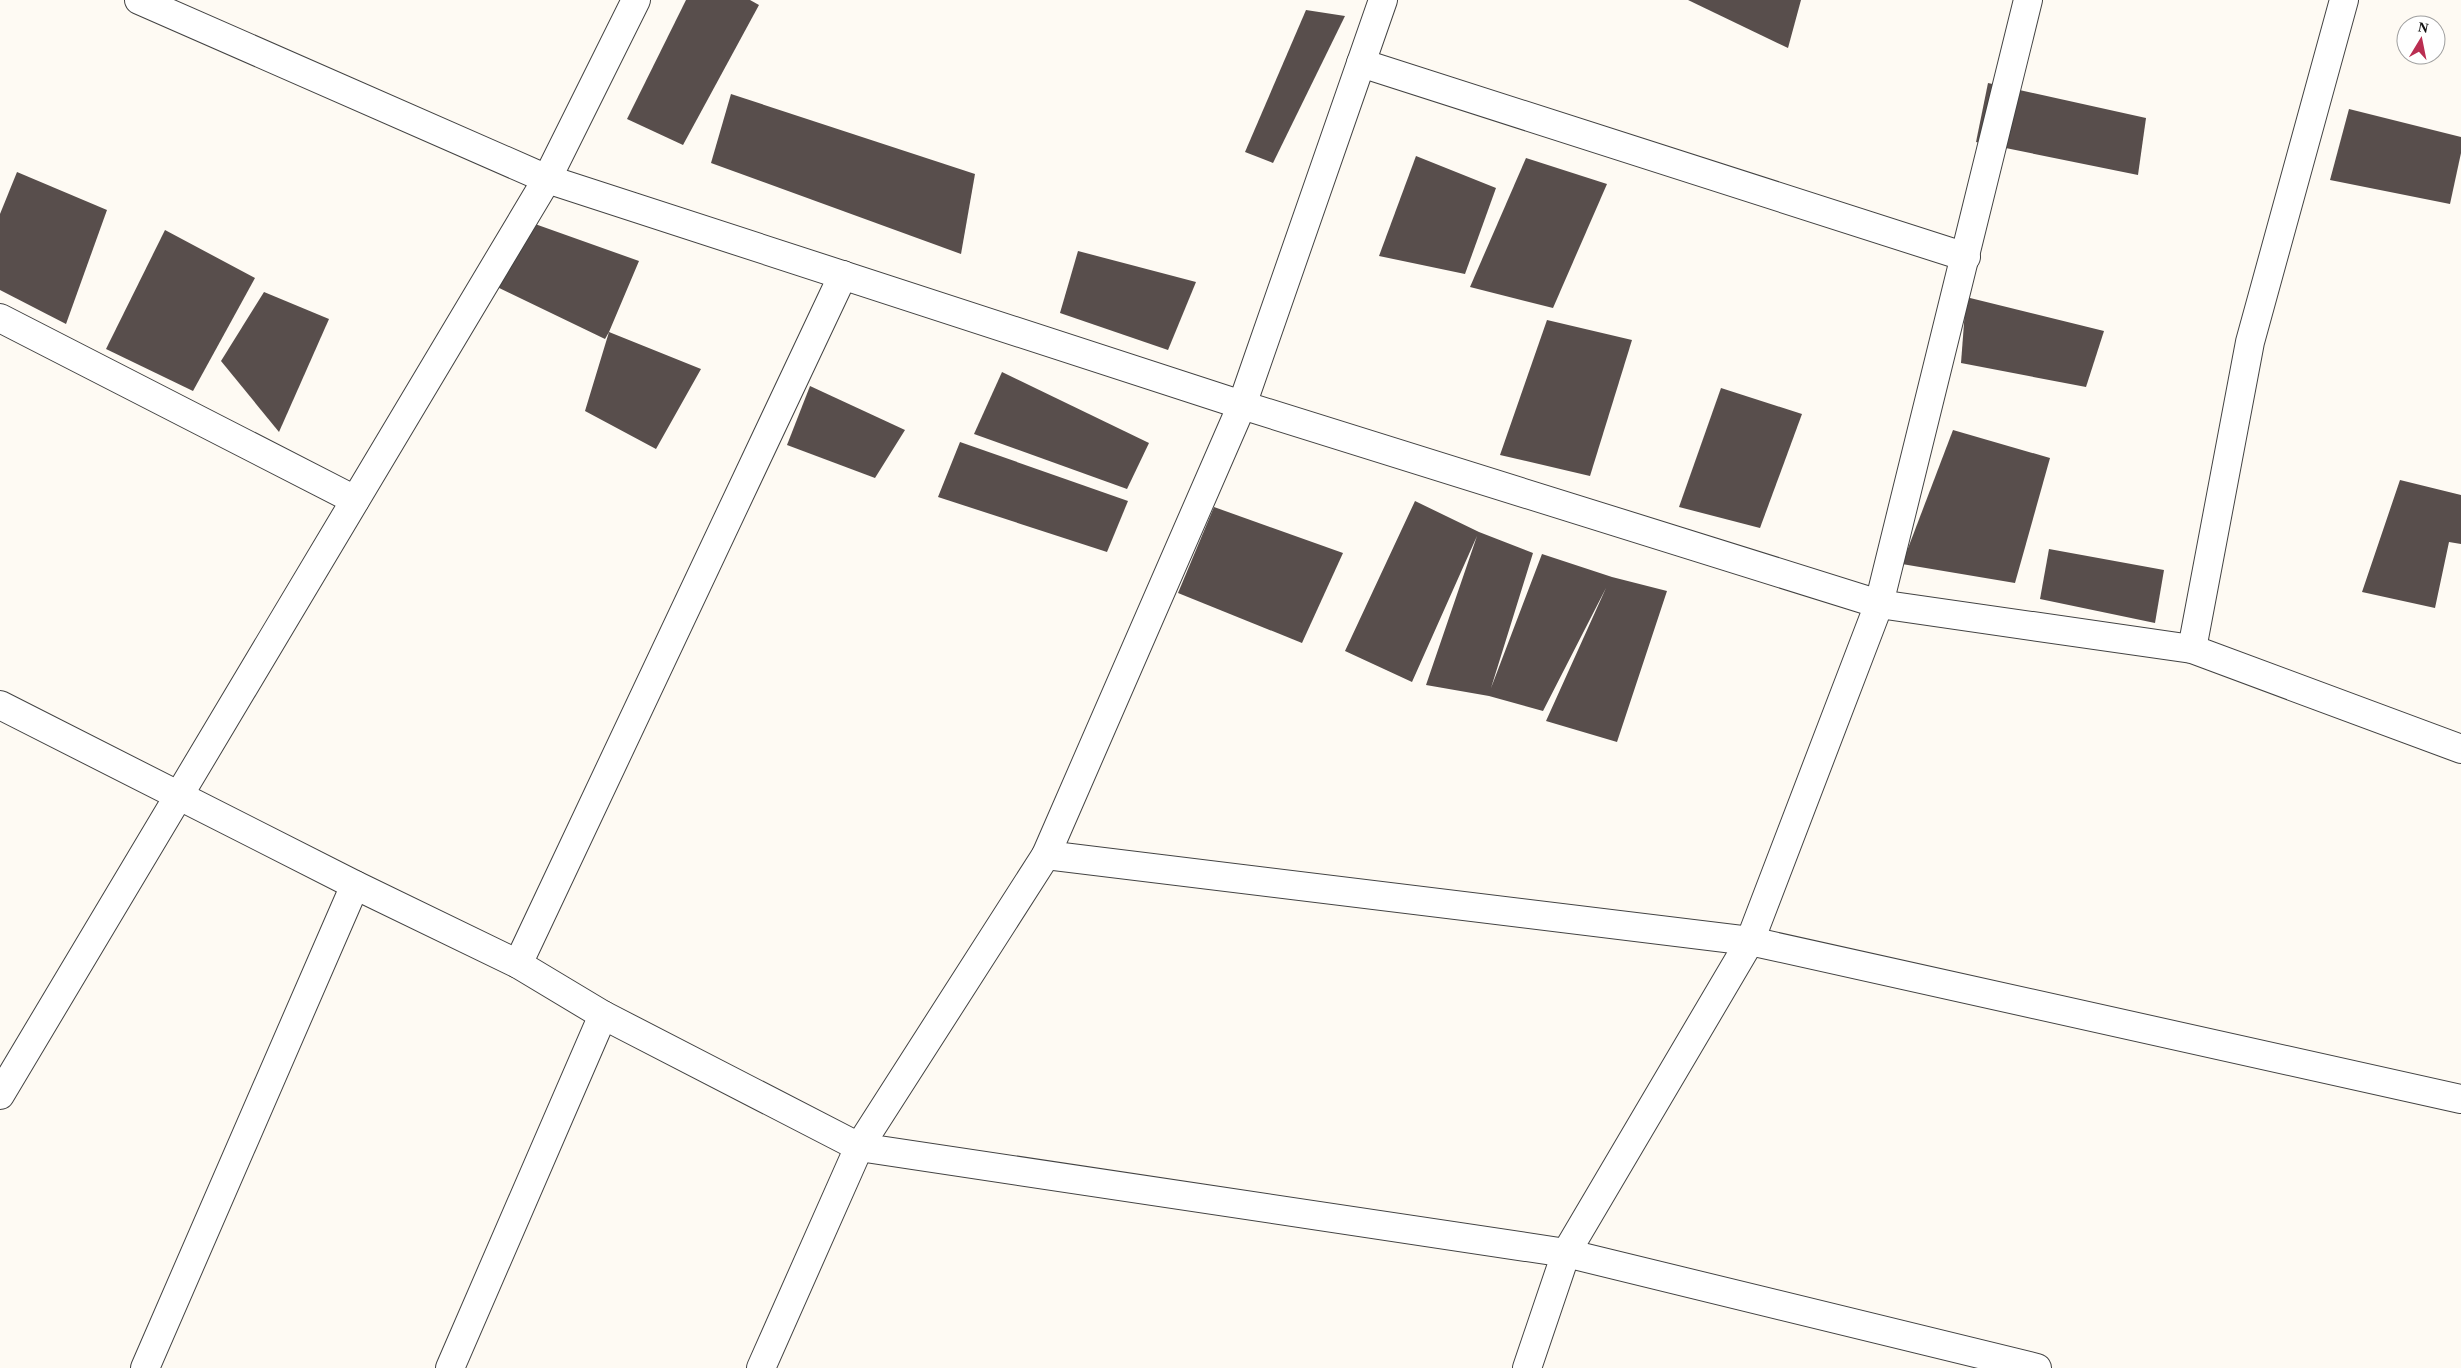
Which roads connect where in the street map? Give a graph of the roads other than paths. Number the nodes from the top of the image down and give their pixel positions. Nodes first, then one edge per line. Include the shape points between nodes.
1 (139, 0) edge
2 (636, 0) edge
3 (1383, 0) edge
4 (2028, 0) edge
5 (2344, 0) edge
6 (1362, 63) junction
7 (547, 179) junction
8 (1966, 257) junction
9 (843, 276) junction
10 (0, 318) edge
11 (1242, 405) junction
12 (356, 500) junction
13 (1879, 604) junction
14 (2192, 649) junction
15 (0, 704) edge
16 (2461, 749) edge
17 (179, 795) junction
18 (1046, 855) junction
19 (355, 885) junction
20 (1750, 941) junction
21 (518, 964) junction
22 (603, 1015) junction
23 (0, 1094) edge
24 (2461, 1099) edge
25 (859, 1147) junction
26 (1566, 1253) junction
27 (145, 1368) edge
28 (450, 1368) edge
29 (762, 1368) edge
30 (1527, 1368) edge
31 (2036, 1368) edge

1 - 7 street
2 - 7 street
3 - 6 street
4 - 8 street
5 - 14 street via 2250,342
6 - 8 street
6 - 11 street
7 - 9 street
7 - 12 street
8 - 13 street
9 - 11 street
9 - 21 street
10 - 12 street
11 - 13 street
11 - 18 street
12 - 17 street
13 - 14 street
13 - 20 street
14 - 16 street
15 - 17 street
17 - 19 street
17 - 23 street
18 - 20 street
18 - 25 street
19 - 21 street
19 - 27 street
20 - 24 street
20 - 26 street
21 - 22 street
22 - 25 street
22 - 28 street
25 - 26 street
25 - 29 street
26 - 30 street
26 - 31 street

